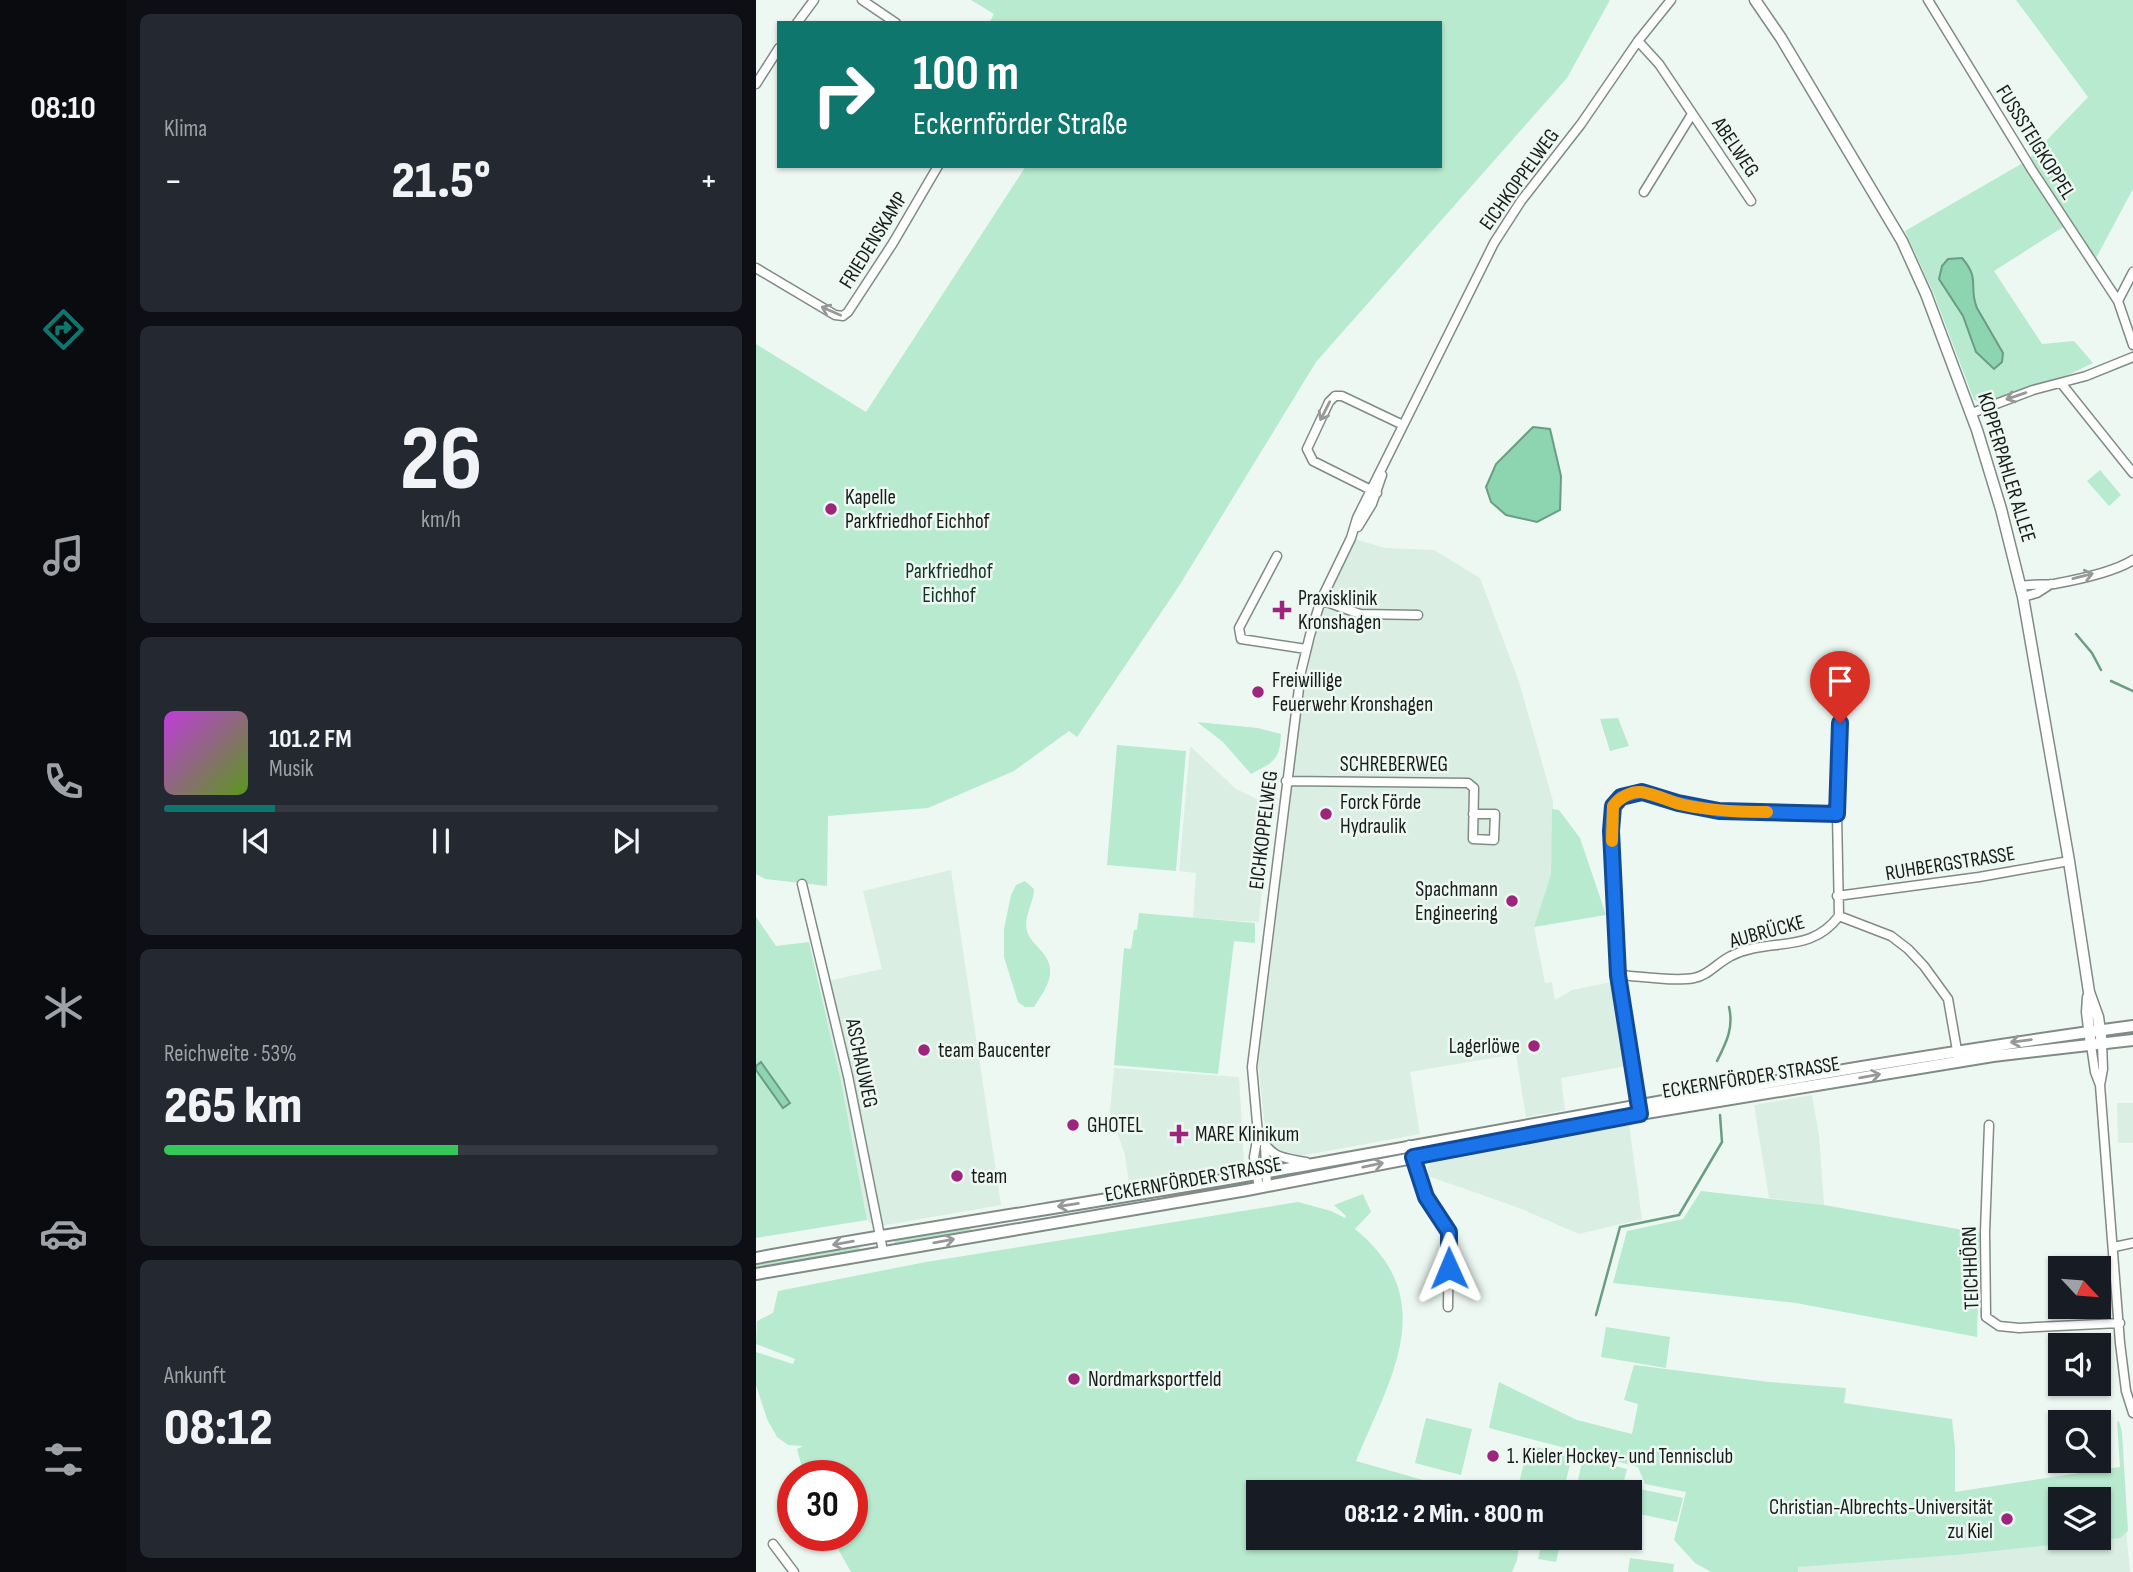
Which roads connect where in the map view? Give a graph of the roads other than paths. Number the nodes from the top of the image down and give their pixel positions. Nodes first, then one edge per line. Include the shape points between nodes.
1 (814, 0) edge
2 (862, 0) edge
3 (1671, 0) edge
4 (1755, 0) edge
5 (1928, 0) edge
6 (798, 21) edge
7 (893, 21) edge
8 (1638, 41) junction
9 (777, 51) edge
10 (756, 84) edge
11 (1692, 114) junction
12 (937, 168) edge
13 (1644, 192) dead end
14 (1751, 201) dead end
15 (756, 268) edge
16 (2133, 272) edge
17 (2118, 301) junction
18 (2133, 345) edge
19 (2133, 357) edge
20 (2061, 383) junction
21 (1972, 413) junction
22 (1403, 425) junction
23 (2133, 472) edge
24 (1374, 491) junction
25 (1277, 556) dead end
26 (2133, 560) edge
27 (2022, 592) junction
28 (1321, 600) junction
29 (1418, 615) dead end
30 (1306, 649) junction
31 (1840, 723) dead end
32 (1286, 780) junction
33 (1474, 814) dead end
34 (1837, 814) junction
35 (2069, 861) junction
36 (802, 884) dead end
37 (1837, 896) junction
38 (1839, 916) junction
39 (1618, 975) junction
40 (2133, 1026) edge
41 (2095, 1031) junction
42 (2133, 1040) edge
43 (2096, 1044) junction
44 (1958, 1056) junction
45 (1639, 1110) junction
46 (1989, 1125) dead end
47 (1258, 1134) junction
48 (1265, 1146) junction
49 (1411, 1151) junction
50 (1310, 1163) junction
51 (1262, 1173) junction
52 (1263, 1187) junction
53 (880, 1236) junction
54 (2133, 1242) edge
55 (2113, 1247) junction
56 (883, 1251) junction
57 (756, 1258) edge
58 (756, 1274) edge
59 (1448, 1307) dead end
60 (2120, 1323) junction
61 (2133, 1413) edge
62 (773, 1544) dead end
63 (794, 1572) edge

1 - 6 street
2 - 7 street
3 - 8 street, EICHKOPPELWEG
4 - 21 street, KOPPERPAHLER ALLEE via 1902,242
5 - 17 street, FUSSSTEIGKOPPEL
8 - 11 street, ABELWEG
8 - 22 street, EICHKOPPELWEG via 1502,229
9 - 10 street
11 - 13 street, ABELWEG
11 - 14 street, ABELWEG
12 -> 15 street, FRIEDENSKAMP via 843,316
16 - 17 street
17 - 18 street, FUSSSTEIGKOPPEL
19 - 20 street
20 -> 21 street
20 - 23 street
21 - 27 street, KOPPERPAHLER ALLEE
22 - 24 street, EICHKOPPELWEG
22 -> 24 street via 1335,396 1307,449 1313,461
24 - 28 street, EICHKOPPELWEG
25 - 30 street via 1240,628 1241,639
27 -> 26 street via 2037,593 2051,584
27 - 35 street, KOPPERPAHLER ALLEE
28 - 29 street via 1360,614
28 - 30 street, EICHKOPPELWEG
30 - 32 street, EICHKOPPELWEG
31 - 34 street
32 - 33 street, SCHREBERWEG via 1468,783 1474,788
32 - 47 street, EICHKOPPELWEG via 1252,1067
34 - 37 street
34 - 39 street via 1719,811 1642,792 1621,797 1613,806 1611,831
35 - 37 street, RUHBERGSTRASSE
35 - 41 street, KOPPERPAHLER ALLEE
36 - 53 street, ASCHAUWEG
37 - 38 street
38 - 39 street, AUBRÜCKE via 1807,940 1730,956 1697,978
38 - 44 street via 1891,936 1924,966 1948,999
39 - 45 street
40 - 41 main road, ECKERNFÖRDER STRASSE
41 - 43 street, KOPPERPAHLER ALLEE
41 -> 44 main road, ECKERNFÖRDER STRASSE
42 - 43 main road, ECKERNFÖRDER STRASSE
43 - 44 main road, ECKERNFÖRDER STRASSE
43 - 55 street via 2103,1069 2100,1085
44 - 45 main road, ECKERNFÖRDER STRASSE
45 - 49 main road, ECKERNFÖRDER STRASSE
46 - 60 street, TEICHHÖRN via 1986,1317 1999,1326 2019,1328
47 - 48 street, EICHKOPPELWEG
47 - 51 street, EICHKOPPELWEG via 1254,1157
48 - 50 street via 1282,1159
48 - 51 street, EICHKOPPELWEG
49 - 50 main road, ECKERNFÖRDER STRASSE
52 -> 49 main road, ECKERNFÖRDER STRASSE
49 - 59 street via 1426,1197 1449,1232
50 - 51 main road, ECKERNFÖRDER STRASSE
51 - 52 street, EICHKOPPELWEG
51 -> 53 main road, ECKERNFÖRDER STRASSE
56 -> 52 main road, ECKERNFÖRDER STRASSE
53 - 56 street, ASCHAUWEG
53 -> 57 main road, ECKERNFÖRDER STRASSE
54 - 55 street
55 - 60 street
56 - 58 main road, ECKERNFÖRDER STRASSE
60 - 61 street via 2124,1380
62 - 63 street

